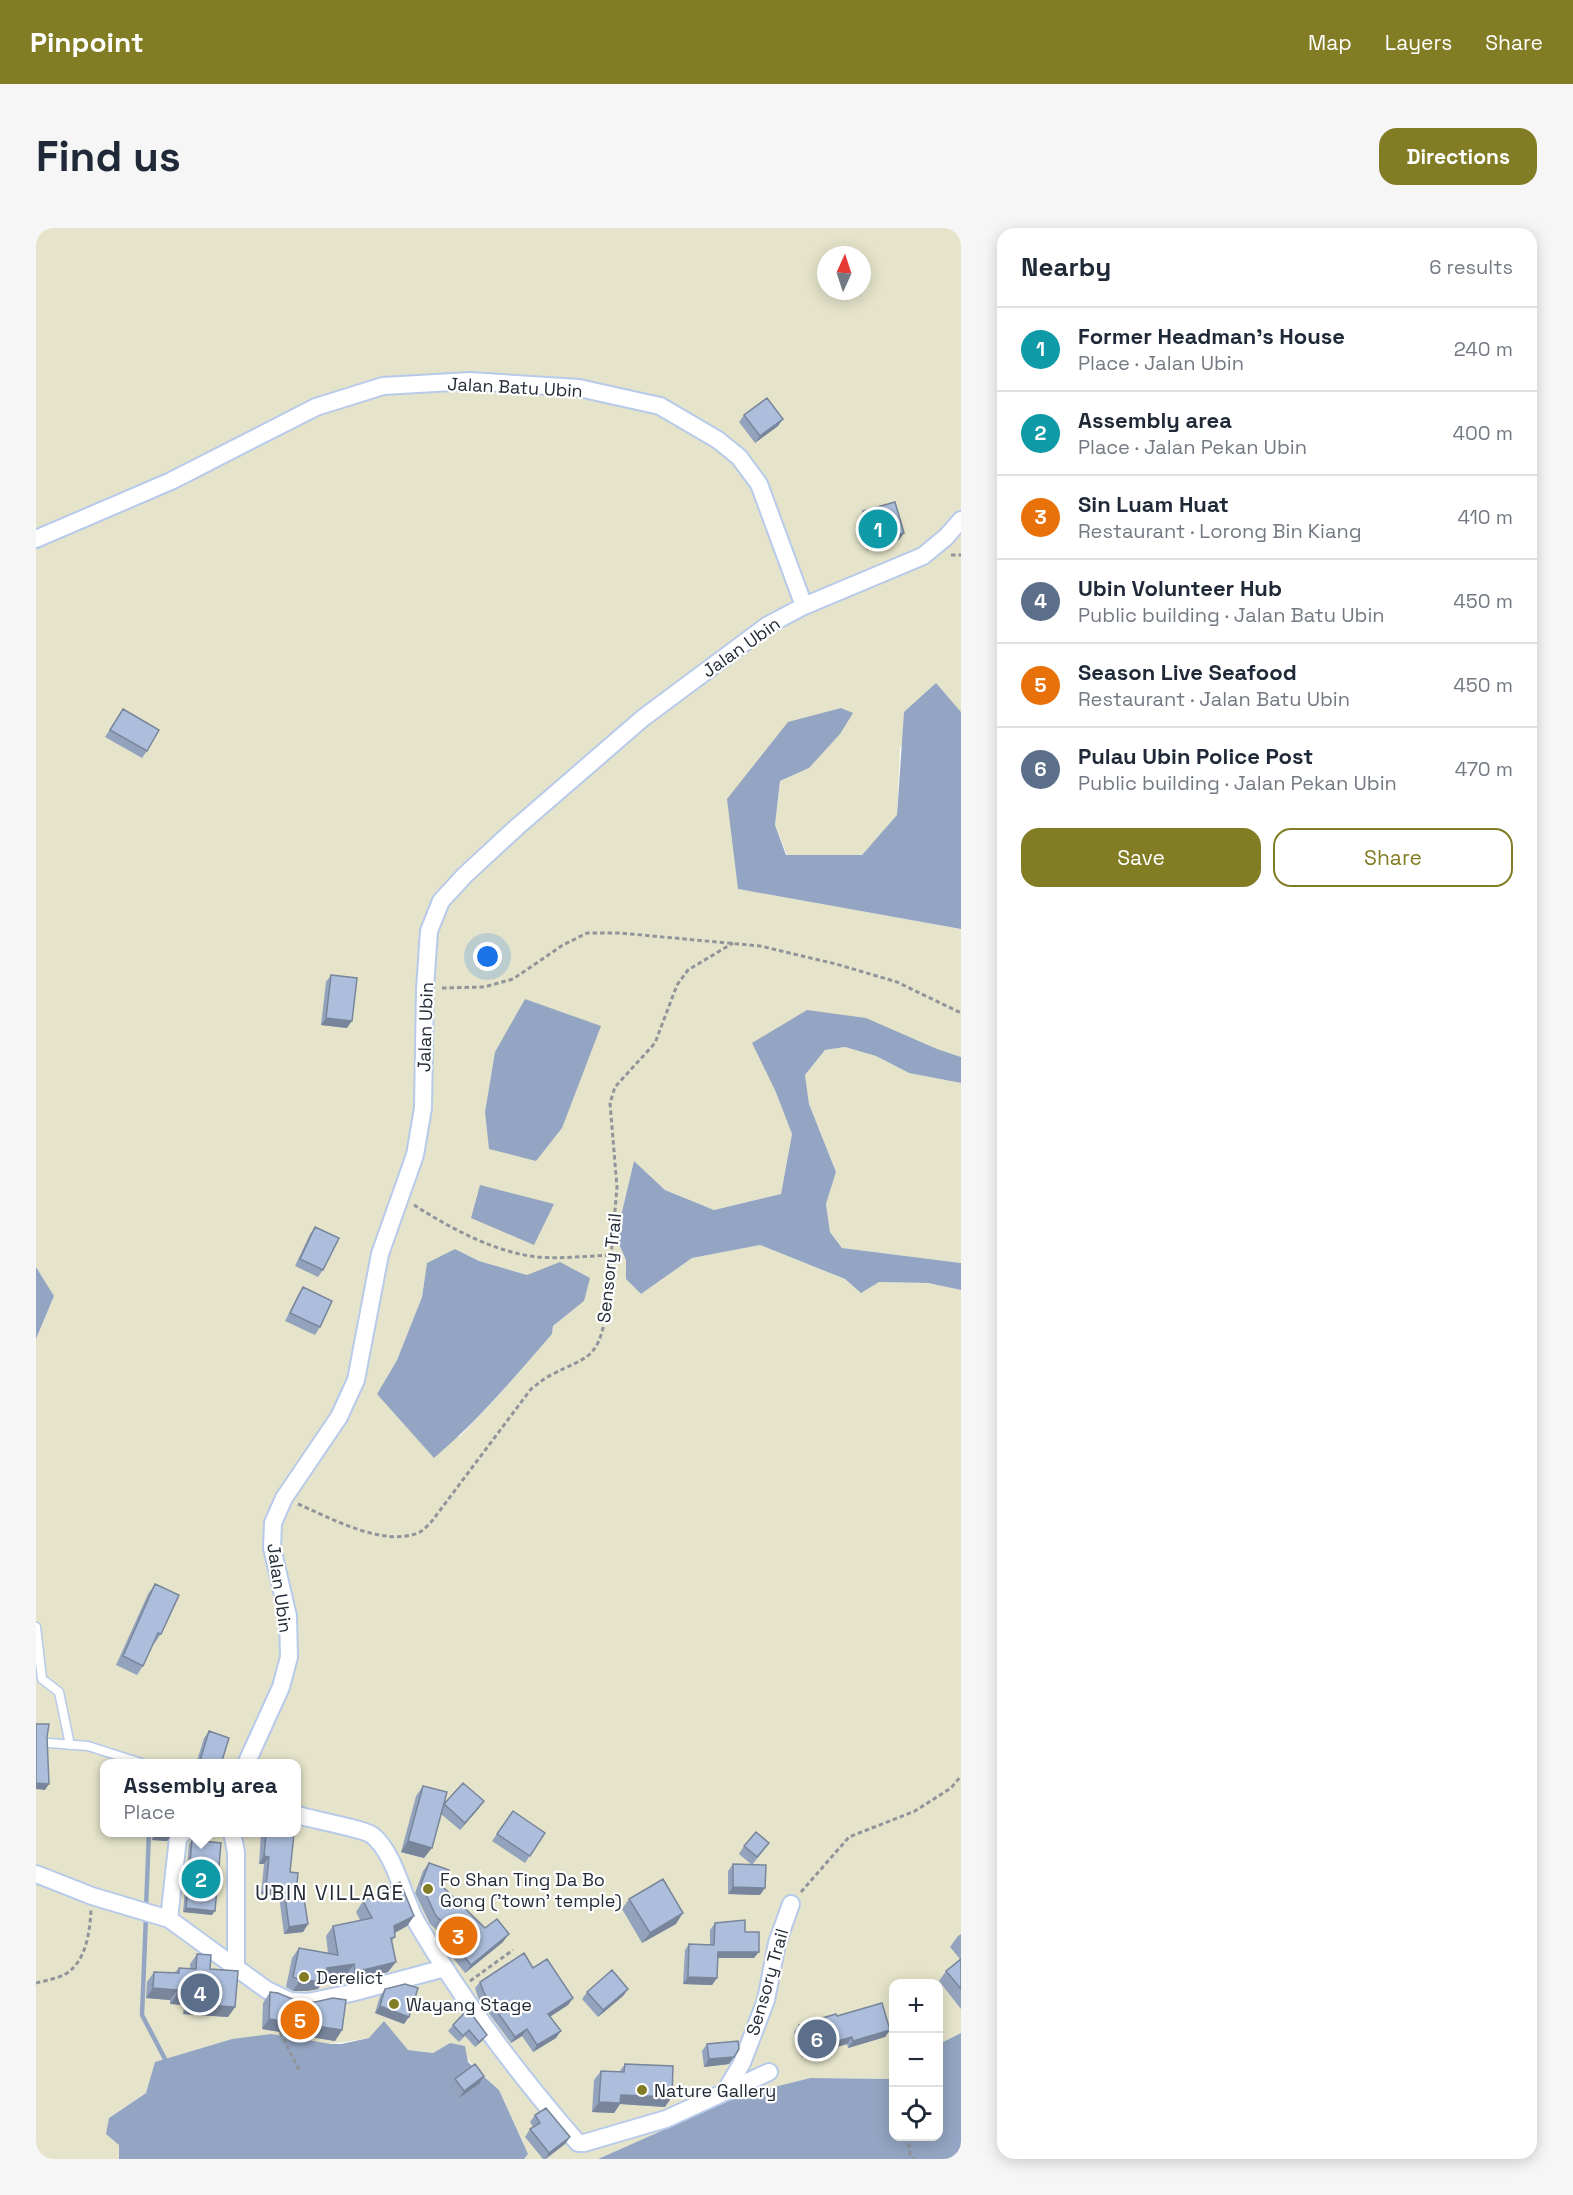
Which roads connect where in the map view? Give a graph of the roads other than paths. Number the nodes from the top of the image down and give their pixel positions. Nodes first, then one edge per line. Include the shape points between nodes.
1 (961, 520) edge
2 (36, 539) edge
3 (804, 606) junction
4 (36, 1627) edge
5 (49, 1743) edge
6 (70, 1745) junction
7 (128, 1759) edge
8 (248, 1759) edge
9 (301, 1816) edge
10 (179, 1837) edge
11 (233, 1837) edge
12 (36, 1874) edge
13 (791, 1904) road end
14 (169, 1919) junction
15 (445, 1968) junction
16 (237, 1970) junction
17 (769, 2072) dead end
18 (726, 2090) junction

1 - 3 street, Jalan Ubin via 922,556
2 - 3 street, Jalan Batu Ubin via 171,481 316,407 383,386 470,381 579,388 660,406 718,440 739,458 759,484
3 - 8 street, Jalan Ubin via 768,625 644,718 465,875 441,901 429,931 423,1108 415,1155 380,1254 356,1380 339,1417 284,1498 273,1523 272,1548 288,1616 289,1657 281,1687
4 - 6 lane via 42,1679 59,1692
5 - 6 lane
6 - 7 lane via 88,1746
9 - 15 street via 370,1834 384,1850 416,1922
10 - 14 street
11 - 16 street
12 - 14 street
13 - 18 street, Sensory Trail via 777,1942 766,2000 742,2063
14 - 16 street
15 - 16 street via 308,2002 290,2001
15 - 18 street via 494,2041 578,2143 666,2119
17 - 18 street

